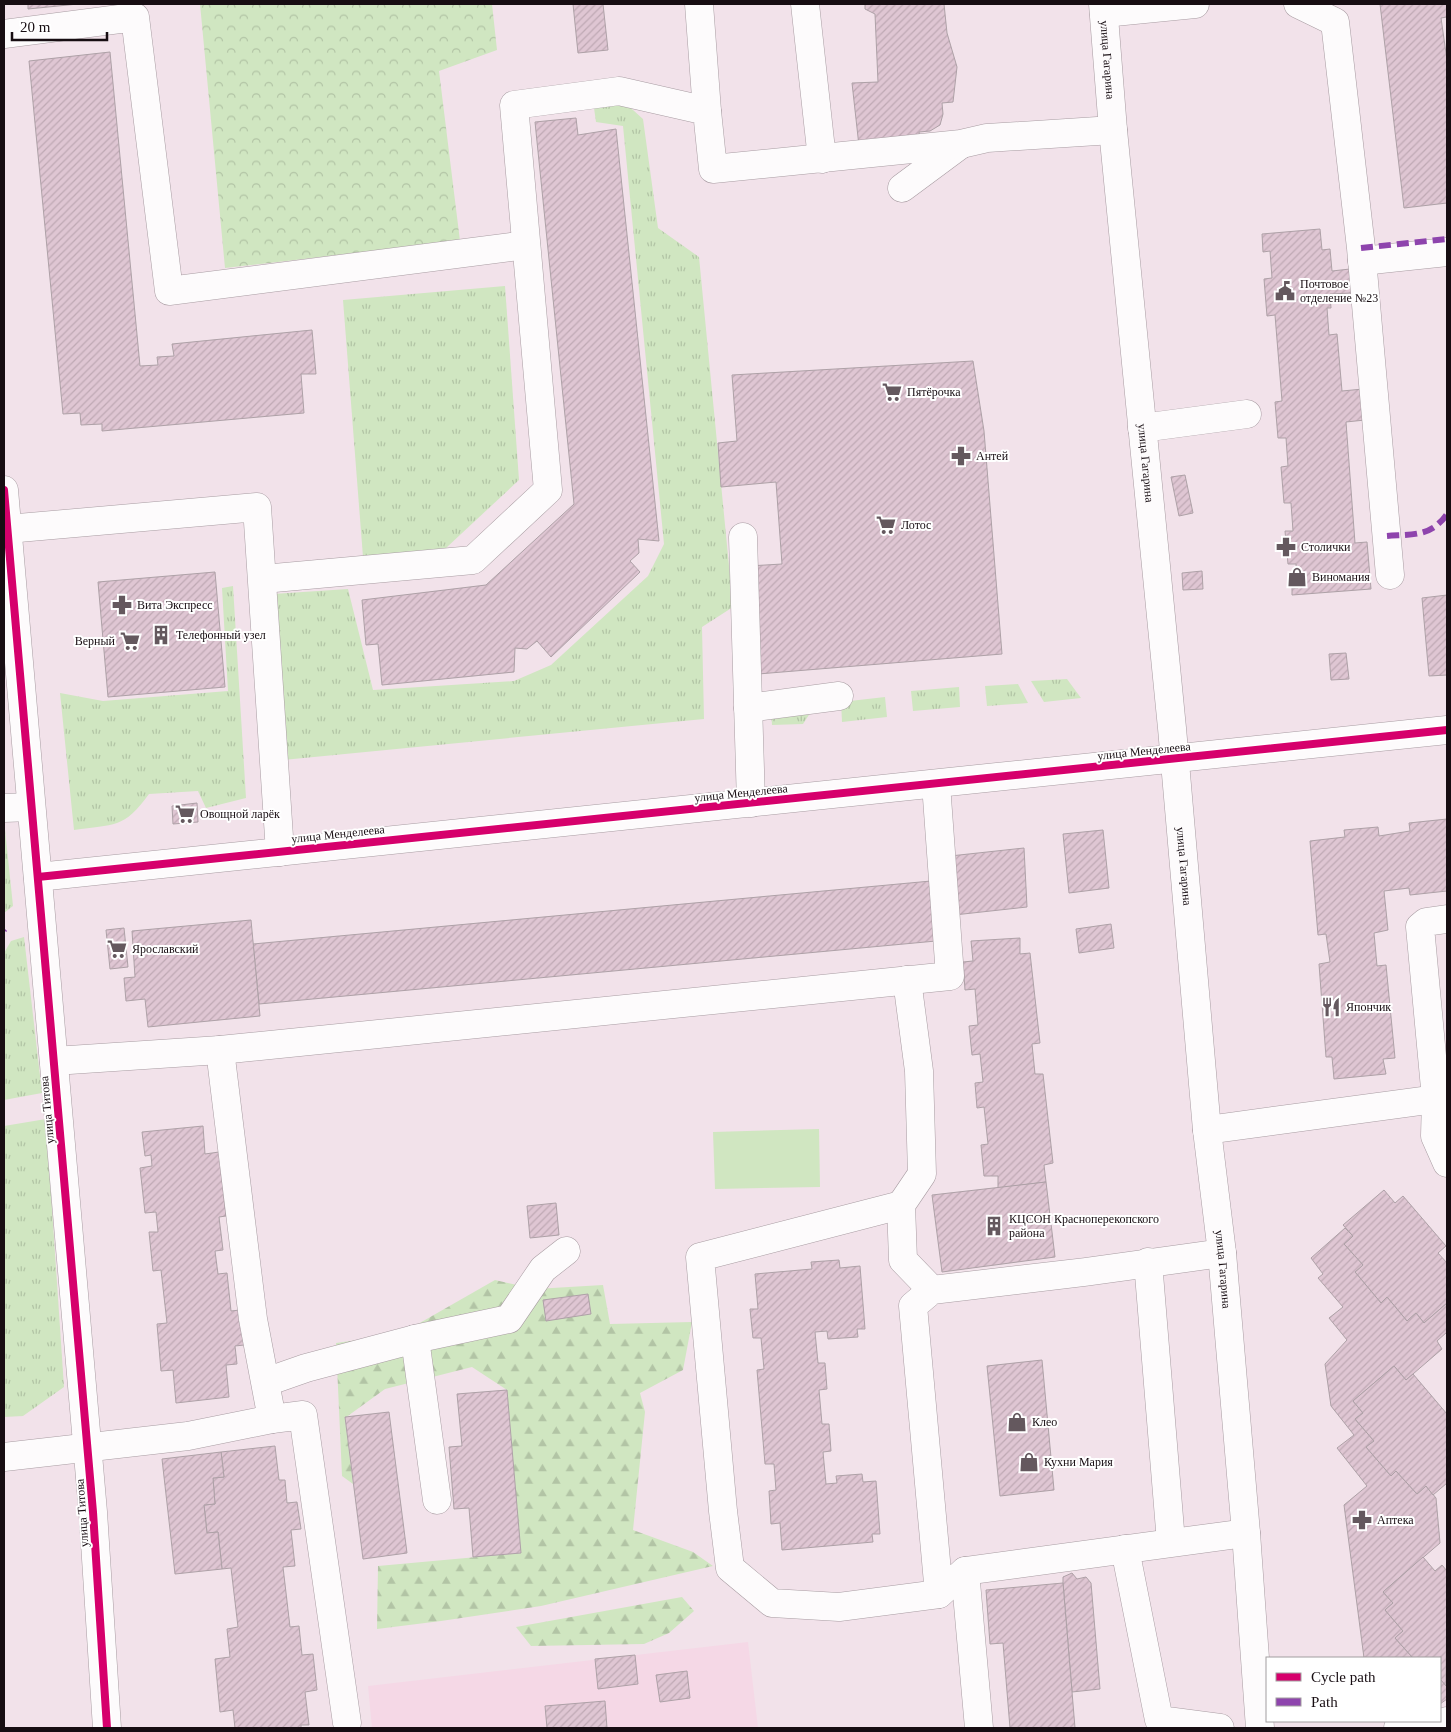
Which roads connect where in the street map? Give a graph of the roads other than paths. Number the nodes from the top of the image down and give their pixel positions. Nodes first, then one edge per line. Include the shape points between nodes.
1 (700, 4) edge
2 (805, 4) edge
3 (1195, 4) edge
4 (1298, 4) edge
5 (1104, 8) edge
6 (134, 11) edge
7 (1332, 13) edge
8 (4, 34) edge
9 (707, 111) junction
10 (1113, 130) junction
11 (961, 144) junction
12 (822, 159) junction
13 (902, 188) dead end
14 (526, 245) junction
15 (1447, 252) edge
16 (1362, 261) junction
17 (1248, 414) dead end
18 (1142, 428) junction
19 (4, 490) edge
20 (7, 529) junction
21 (743, 538) dead end
22 (1390, 575) dead end
23 (263, 579) junction
24 (8, 600) edge
25 (839, 696) dead end
26 (748, 708) junction
27 (1447, 730) edge
28 (1174, 760) junction
29 (936, 784) junction
30 (751, 803) junction
31 (31, 807) junction
32 (4, 808) edge
33 (280, 852) junction
34 (38, 877) junction
35 (1447, 919) edge
36 (907, 980) junction
37 (220, 1050) junction
38 (54, 1061) junction
39 (1436, 1099) junction
40 (1207, 1130) junction
41 (1447, 1163) edge
42 (901, 1205) junction
43 (566, 1252) dead end
44 (1222, 1253) junction
45 (1148, 1262) junction
46 (932, 1290) junction
47 (415, 1339) junction
48 (266, 1382) junction
49 (272, 1419) junction
50 (88, 1447) junction
51 (4, 1457) edge
52 (437, 1500) dead end
53 (1246, 1533) junction
54 (1171, 1542) junction
55 (1125, 1549) junction
56 (965, 1571) junction
57 (939, 1594) junction
58 (347, 1723) dead end
59 (1438, 1725) edge
60 (107, 1728) edge
61 (979, 1728) edge
62 (1220, 1728) edge
63 (1260, 1728) edge
64 (1398, 1728) edge

1 - 9 street
2 - 12 street
3 - 5 street
4 - 7 street
5 - 10 street, улица Гагарина
6 - 8 street
6 - 14 street via 169,291
7 - 16 street
9 - 12 street via 713,169
9 - 14 street via 619,91 514,105
10 - 11 street via 987,138
10 - 18 street, улица Гагарина
11 - 12 street
11 - 13 street
14 - 23 street via 548,490 473,560
15 - 16 street
16 - 22 street
17 - 18 street
18 - 28 street, улица Гагарина
19 - 20 street, улица Титова
20 - 23 street via 257,507
20 - 24 street, улица Титова
21 - 26 street
23 - 33 street
24 - 31 street, улица Титова
25 - 26 street
26 - 30 street
27 - 28 street, улица Менделеева
28 - 29 street, улица Менделеева
28 - 40 street, улица Гагарина
29 - 30 street, улица Менделеева
29 - 36 street via 950,976
30 - 33 street, улица Менделеева
31 - 32 street
31 - 34 street, улица Титова
33 - 34 street, улица Менделеева
34 - 38 street, улица Титова
35 - 39 street via 1426,922 1420,927
36 - 37 street
36 - 42 street via 919,1071 922,1174
37 - 38 street
37 - 48 street via 253,1319
38 - 50 street, улица Титова
39 - 40 street
39 - 41 street via 1434,1136
40 - 44 street, улица Гагарина
42 - 46 street via 903,1260
42 - 57 street via 700,1257 722,1511 730,1568 772,1603 839,1607
43 - 47 street via 544,1269 509,1319
44 - 45 street
44 - 53 street, улица Гагарина
45 - 46 street
45 - 54 street
46 - 57 street via 913,1306
47 - 48 street
47 - 52 street
48 - 49 street
49 - 50 street via 188,1436
49 - 58 street via 303,1415
50 - 51 street
50 - 60 street, улица Титова
53 - 54 street
53 - 63 street, улица Гагарина
54 - 55 street
55 - 56 street
55 - 62 street via 1159,1720
56 - 57 street
56 - 61 street
59 - 64 street

